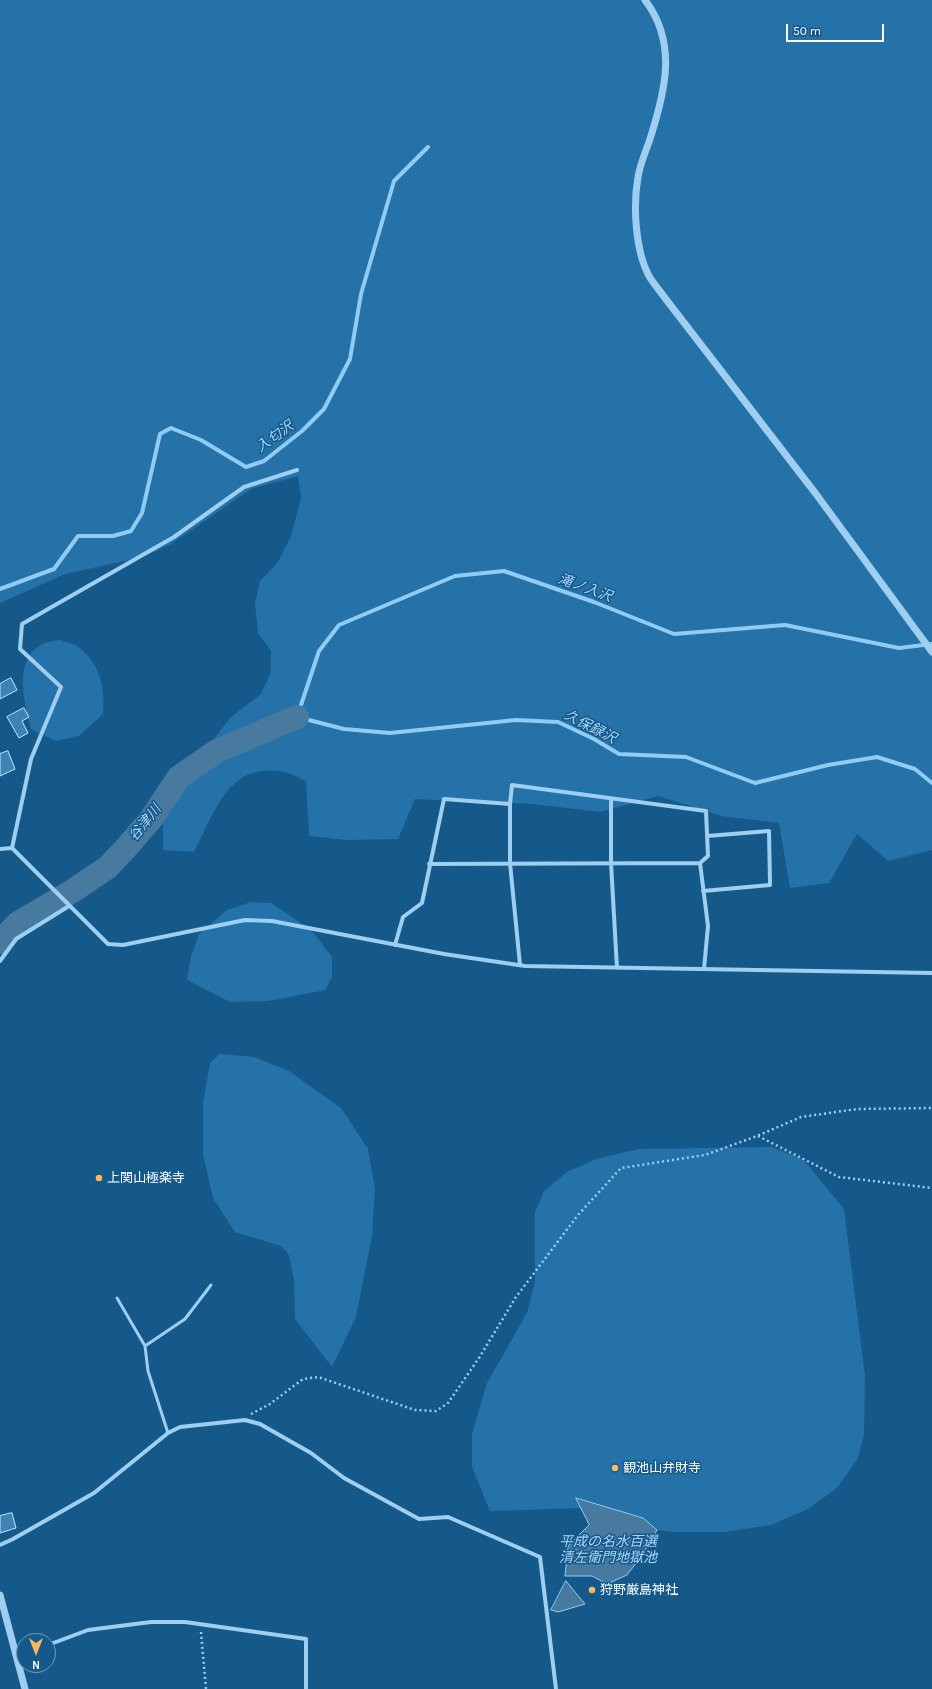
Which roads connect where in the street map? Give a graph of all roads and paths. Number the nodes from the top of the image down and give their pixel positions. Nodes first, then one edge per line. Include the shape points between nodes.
1 (645, 0) edge
2 (297, 470) dead end
3 (932, 652) edge
4 (611, 798) junction
5 (510, 804) junction
6 (707, 836) junction
7 (12, 848) junction
8 (0, 850) edge
9 (510, 863) junction
10 (611, 863) junction
11 (700, 863) junction
12 (430, 864) junction
13 (703, 891) junction
14 (69, 906) junction
15 (394, 945) junction
16 (0, 962) edge
17 (520, 965) junction
18 (617, 968) junction
19 (704, 969) junction
20 (932, 973) edge
21 (932, 1108) edge
22 (757, 1136) junction
23 (932, 1188) edge
24 (211, 1285) dead end
25 (117, 1298) dead end
26 (145, 1346) junction
27 (245, 1420) junction
28 (168, 1433) junction
29 (0, 1545) edge
30 (0, 1595) edge
31 (201, 1624) junction
32 (16, 1641) edge
33 (56, 1642) edge
34 (23, 1673) edge
35 (25, 1689) edge
36 (206, 1689) edge
37 (306, 1689) edge
38 (556, 1689) edge

1 - 3 street via 654,11 664,38 666,77 658,115 638,177 635,214 640,248 649,275 816,494
2 - 7 street via 244,487 174,538 22,624 20,649 61,687 31,759
4 - 5 street via 512,785
4 - 6 street via 706,811
4 - 10 street
5 - 9 street
5 - 12 street via 444,799
6 - 11 street via 708,856
6 - 13 street via 769,831 770,884
7 - 8 street
7 - 14 street
9 - 10 street
9 - 12 street
9 - 17 street
10 - 11 street
10 - 18 street
11 - 13 street
12 - 15 street via 422,903 403,917
13 - 19 street via 708,926
14 - 15 street via 108,944 123,945 245,920 272,921
14 - 16 street via 16,939
15 - 17 street
17 - 18 street
18 - 19 street
19 - 20 street
21 - 22 path via 857,1109 801,1117
22 - 23 path via 839,1177
22 - 27 path via 705,1155 621,1168 568,1228 516,1297 448,1403 436,1411 415,1410 318,1377 303,1379 270,1404 254,1411
24 - 26 lane via 185,1319
25 - 26 lane
26 - 28 lane via 148,1371
27 - 28 street via 180,1427
27 - 38 street via 266,1427 311,1453 344,1478 419,1519 448,1517 540,1557
28 - 29 street via 94,1493
30 - 32 street
31 - 33 street via 151,1622 88,1630
31 - 36 path
31 - 37 street via 306,1639
34 - 35 street

